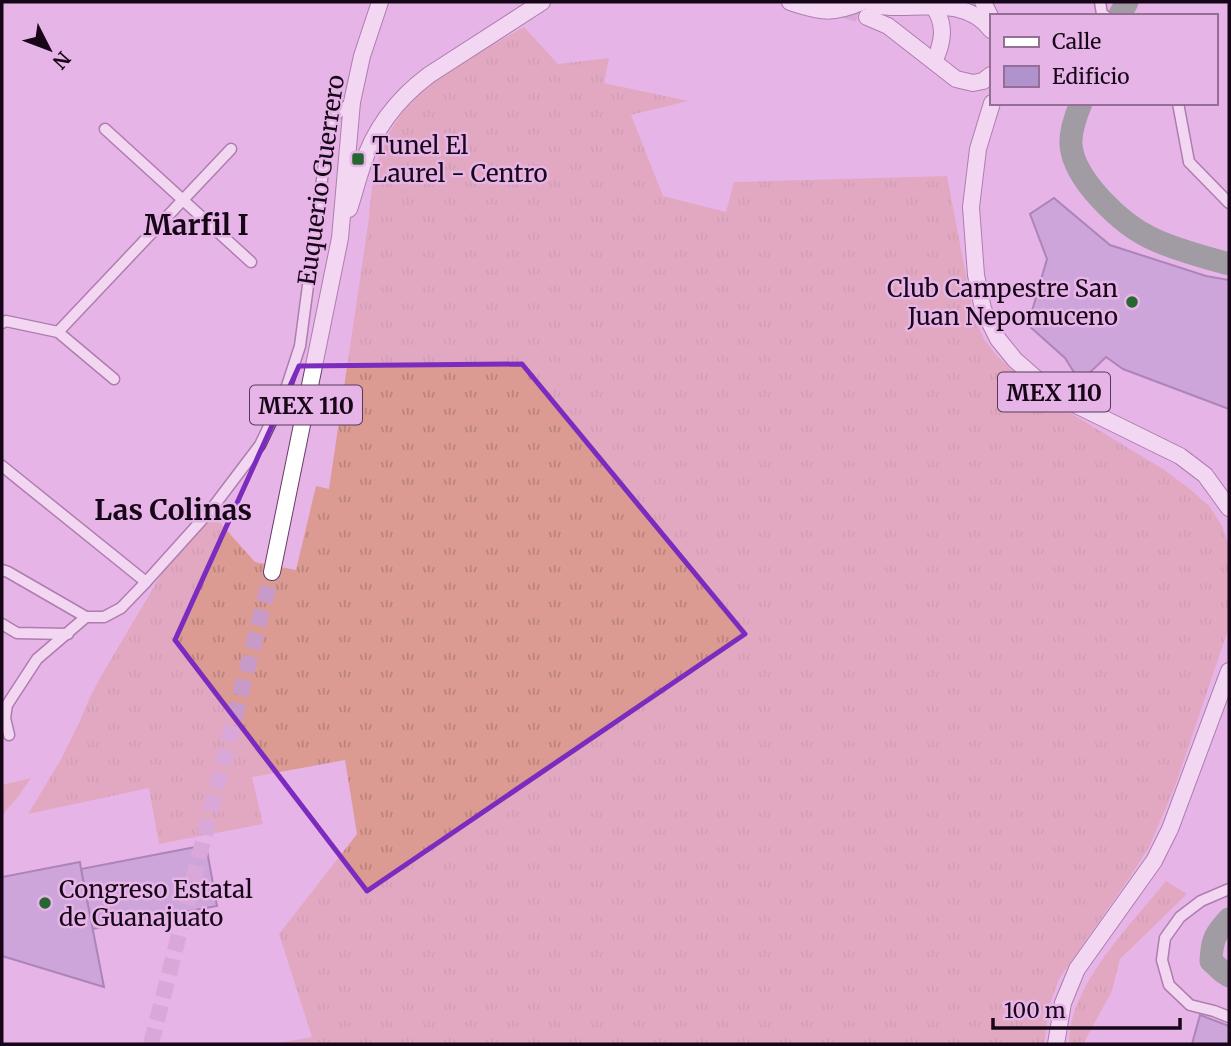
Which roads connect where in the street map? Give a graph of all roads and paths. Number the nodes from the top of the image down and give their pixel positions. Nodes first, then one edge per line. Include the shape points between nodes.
1 (380, 2) edge
2 (542, 2) edge
3 (790, 2) edge
4 (931, 3) edge
5 (897, 4) edge
6 (867, 8) edge
7 (990, 28) edge
8 (934, 61) junction
9 (990, 76) edge
10 (352, 102) junction
11 (991, 105) edge
12 (1178, 105) edge
13 (105, 129) dead end
14 (231, 149) dead end
15 (183, 201) junction
16 (1229, 203) edge
17 (340, 238) junction
18 (251, 262) dead end
19 (2, 323) edge
20 (58, 331) junction
21 (114, 379) dead end
22 (2, 466) edge
23 (1229, 508) edge
24 (2, 570) edge
25 (272, 572) tunnel mouth
26 (146, 582) junction
27 (86, 617) junction
28 (2, 624) edge
29 (68, 634) junction
30 (1229, 671) edge
31 (9, 735) dead end
32 (1229, 888) edge
33 (1229, 1017) edge
34 (1056, 1044) edge

1 - 10 main road, Euquerio Guerrero / MEX 110
2 - 17 main road, MEX 110 via 429,75 397,102 369,149
3 - 6 main road via 821,12
4 - 5 main road
4 - 7 main road via 968,9
4 - 8 main road via 941,24 942,42
5 - 6 main road
6 - 8 main road
8 - 9 main road via 966,83
10 - 17 main road, Euquerio Guerrero / MEX 110
10 - 26 street via 339,111 328,134 300,346 284,395 260,445 210,511
11 - 23 main road, MEX 110 via 978,149 971,207 976,275 983,309 998,339 1015,360 1066,400 1180,456 1205,475
12 - 16 street via 1189,162
13 - 15 street
14 - 15 street
15 - 18 street
15 - 20 street
17 - 25 main road, Euquerio Guerrero / MEX 110
19 - 20 street
20 - 21 street
22 - 26 street
24 - 27 street
26 - 27 street via 121,608 104,617
27 - 29 street
28 - 29 street via 18,633
29 - 31 street via 37,659 7,705
30 - 34 main road via 1170,829 1154,861 1077,969 1063,1003
32 - 33 street via 1180,917 1165,938 1162,960 1169,985 1190,1005

